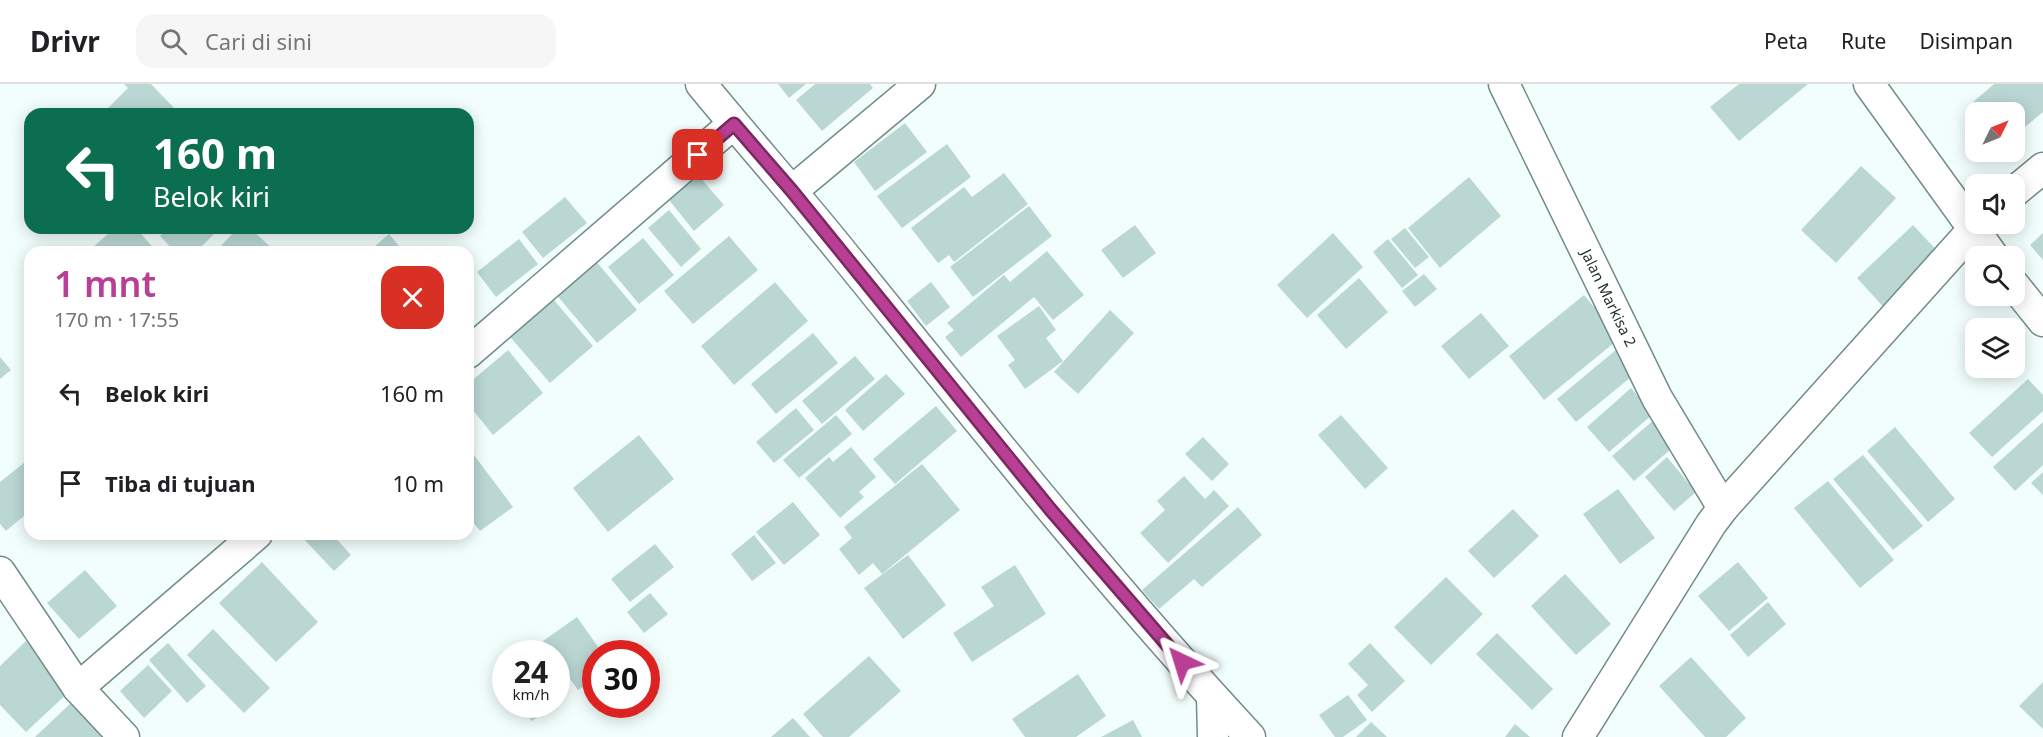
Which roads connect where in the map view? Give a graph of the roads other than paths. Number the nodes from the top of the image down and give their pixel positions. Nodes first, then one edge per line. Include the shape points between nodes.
1 (701, 84) edge
2 (920, 84) edge
3 (1504, 84) edge
4 (1869, 84) edge
5 (734, 124) junction
6 (2043, 168) edge
7 (2025, 183) edge
8 (792, 191) junction
9 (1965, 213) edge
10 (1968, 234) edge
11 (2025, 299) edge
12 (2043, 321) edge
13 (474, 348) edge
14 (1723, 508) junction
15 (250, 540) edge
16 (0, 572) edge
17 (78, 688) junction
18 (1212, 696) junction
19 (124, 737) edge
20 (1213, 737) edge
21 (1250, 737) edge
22 (1578, 737) edge

1 - 5 street
2 - 8 street
3 - 14 street, Jalan Markisa 2 via 1658,398
4 - 9 street
5 - 8 street
5 - 13 street
6 - 7 street
8 - 18 street via 1050,509
10 - 14 street
11 - 12 street
14 - 22 street
15 - 17 street
16 - 17 street
17 - 19 street
18 - 20 street
18 - 21 street

